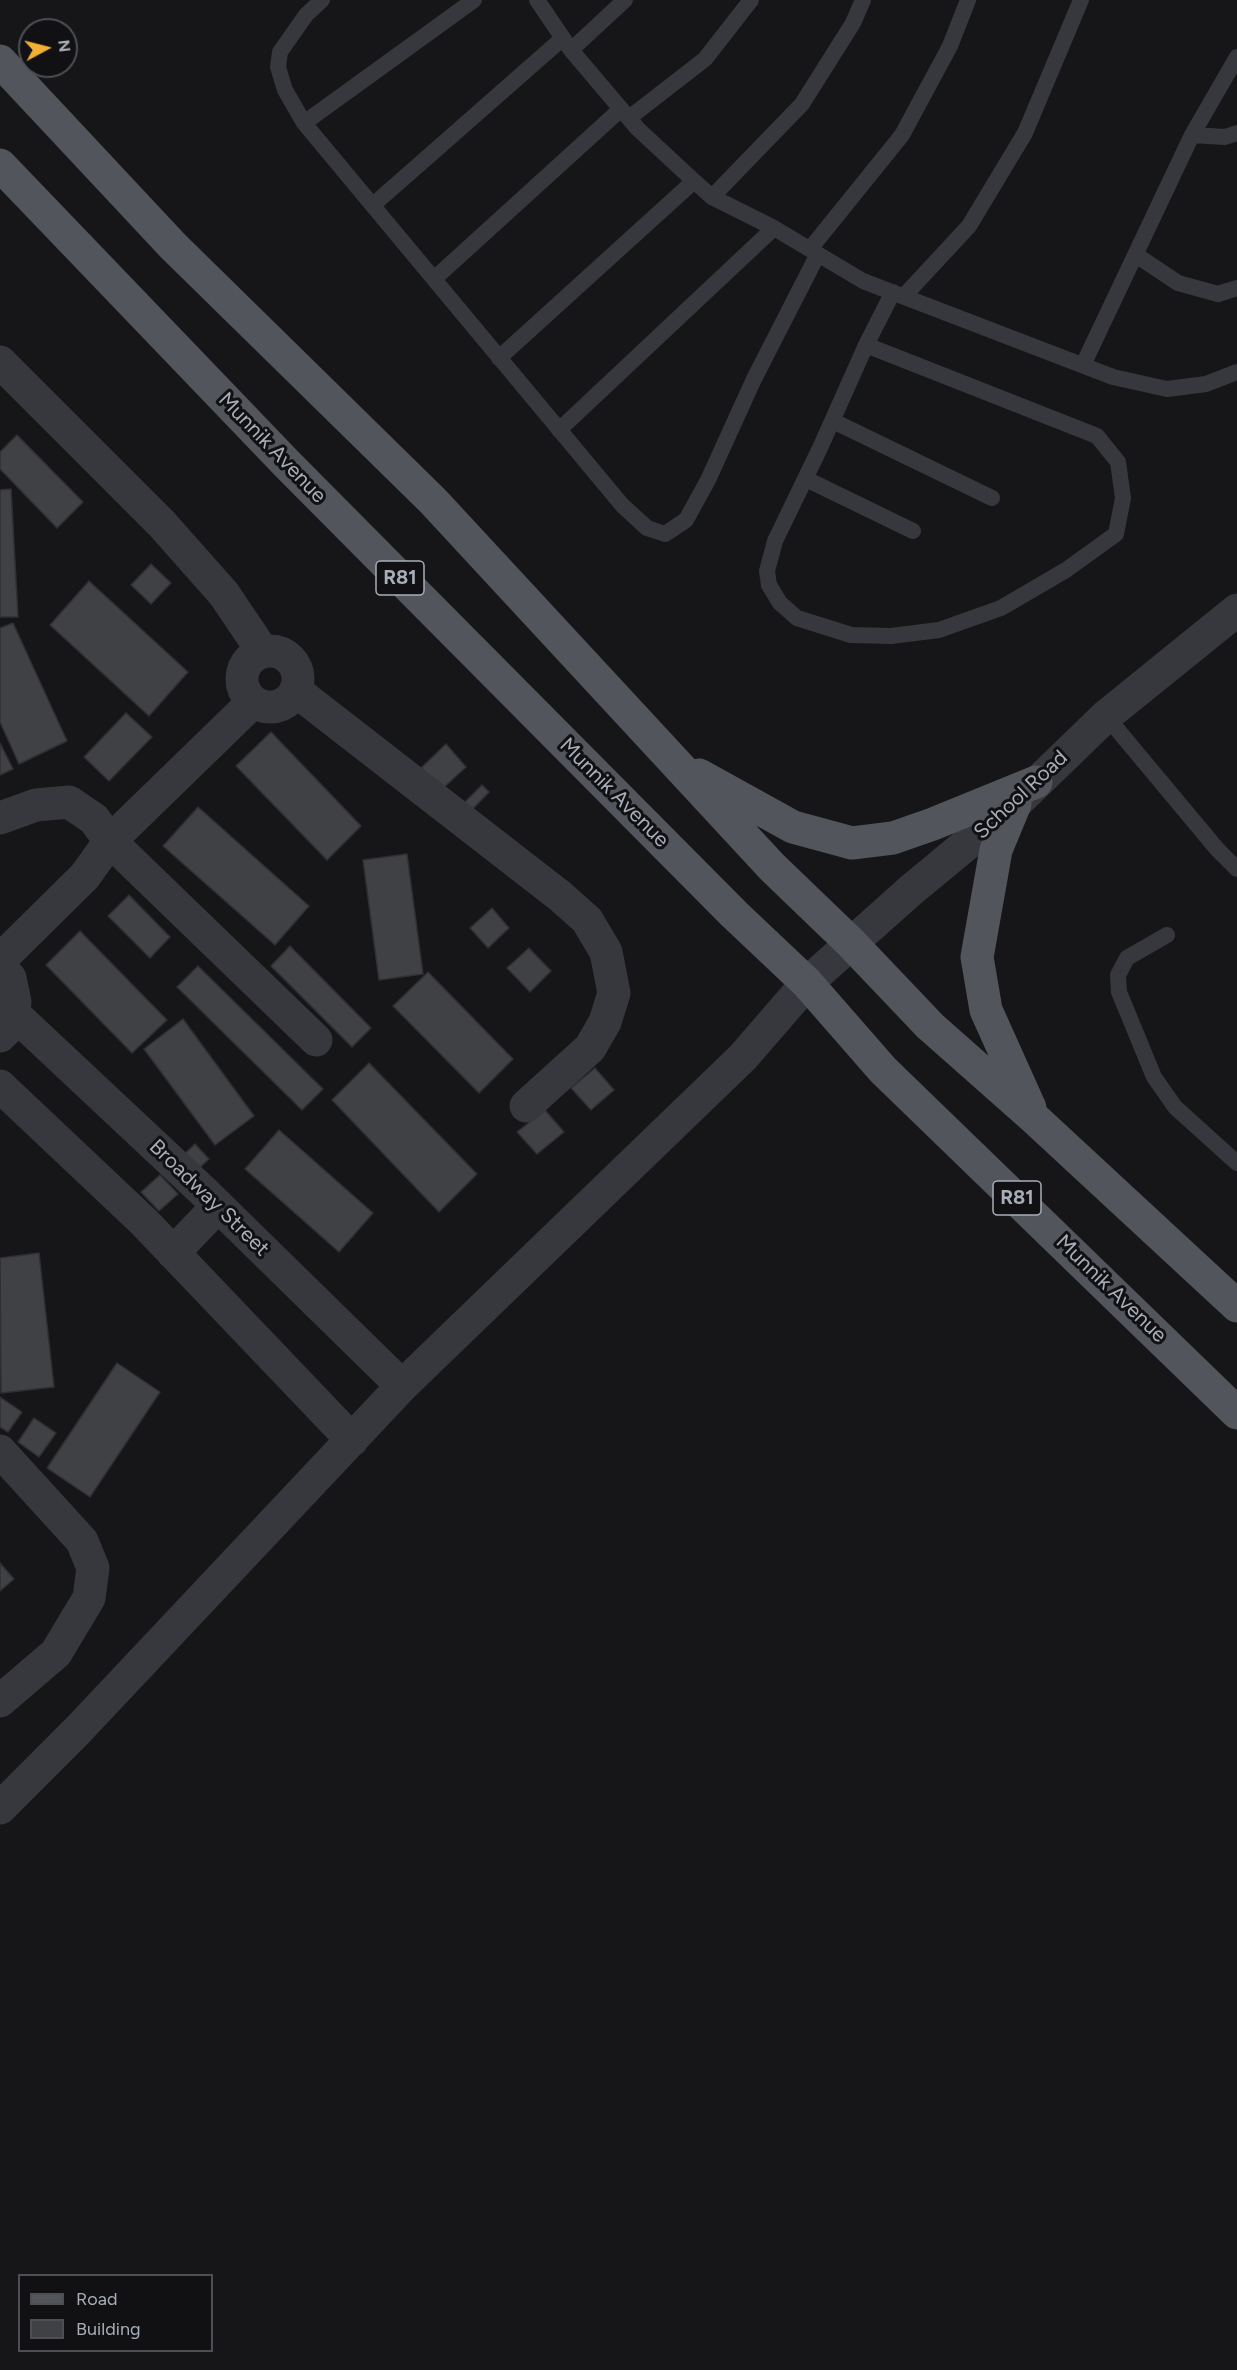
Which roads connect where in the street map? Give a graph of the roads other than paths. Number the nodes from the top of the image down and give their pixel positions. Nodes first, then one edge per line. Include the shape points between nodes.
1 (322, 0) edge
2 (474, 0) edge
3 (537, 0) edge
4 (625, 0) edge
5 (751, 0) edge
6 (863, 0) edge
7 (968, 0) edge
8 (1081, 0) edge
9 (451, 6) edge
10 (567, 44) junction
11 (1237, 57) edge
12 (0, 61) edge
13 (625, 113) junction
14 (304, 123) junction
15 (1237, 133) edge
16 (1192, 135) junction
17 (0, 165) edge
18 (694, 181) junction
19 (712, 197) junction
20 (373, 205) junction
21 (774, 228) junction
22 (814, 252) junction
23 (1136, 255) junction
24 (434, 279) junction
25 (1237, 288) edge
26 (898, 294) junction
27 (866, 345) junction
28 (500, 358) junction
29 (0, 362) edge
30 (1083, 365) junction
31 (1237, 372) edge
32 (832, 421) junction
33 (560, 430) junction
34 (806, 479) junction
35 (992, 498) dead end
36 (913, 531) dead end
37 (1237, 610) edge
38 (263, 652) junction
39 (296, 691) junction
40 (253, 702) junction
41 (1106, 716) junction
42 (677, 763) junction
43 (1026, 793) junction
44 (0, 818) edge
45 (110, 841) junction
46 (1237, 869) edge
47 (1167, 935) dead end
48 (851, 943) junction
49 (0, 960) edge
50 (0, 966) edge
51 (807, 983) junction
52 (7, 1025) edge
53 (316, 1040) dead end
54 (0, 1086) edge
55 (526, 1106) dead end
56 (1034, 1118) junction
57 (1237, 1162) edge
58 (218, 1206) junction
59 (173, 1253) junction
60 (1237, 1306) edge
61 (402, 1386) junction
62 (1237, 1413) edge
63 (352, 1440) junction
64 (3, 1459) edge
65 (0, 1701) edge
66 (0, 1808) edge

1 - 14 lane via 306,15 280,52 278,67 285,90
2 - 9 lane
3 - 10 lane
4 - 10 lane
5 - 13 lane via 705,59
6 - 19 lane via 853,23 802,104
7 - 22 lane via 950,46 902,135
8 - 26 lane via 1025,133 969,226
9 - 14 lane
10 - 13 lane
10 - 20 lane
11 - 16 lane
12 - 42 main road via 173,246 433,501
13 - 18 lane
13 - 24 lane
14 - 20 lane
15 - 16 lane via 1225,137
16 - 23 lane
17 - 51 main road, Munnik Avenue / R81 via 304,481
18 - 19 lane
18 - 28 lane
19 - 21 lane
20 - 24 lane
21 - 22 lane
21 - 33 lane
22 - 26 lane via 863,280
22 - 33 lane via 708,480 686,519 665,534 647,528 622,505
23 - 25 lane via 1178,283 1218,294
23 - 30 lane
24 - 28 lane
26 - 27 lane
26 - 30 lane
27 - 32 lane
27 - 34 lane via 1097,436 1118,462 1123,498 1116,534 1002,608 939,630 891,636 851,635 797,618 780,603 769,585 767,571 775,541
28 - 33 lane
29 - 38 street via 162,524 224,594
30 - 31 lane via 1167,389 1206,384
32 - 34 lane
32 - 35 lane
34 - 36 lane
37 - 41 street, School Road
38 - 39 street via 275,651 295,666
38 - 40 street via 251,658 244,668 245,693
39 - 40 street via 277,707
39 - 55 street via 560,896 587,920 606,952 614,993 605,1022 590,1048
40 - 45 street
41 - 43 street, School Road
41 - 46 lane
42 - 43 main road via 793,827 852,843 892,838
42 - 48 main road via 772,867
43 - 48 street, School Road
43 - 56 main road via 996,850 977,957 986,1010
44 - 45 street via 36,805 69,802 94,819
45 - 49 street via 85,876
45 - 53 street
47 - 57 lane via 1127,958 1118,975 1119,992 1154,1077 1175,1107
48 - 51 street, School Road
48 - 56 main road via 930,1026
50 - 52 street via 14,990
51 - 61 street, School Road via 743,1057
51 - 62 main road, Munnik Avenue / R81 via 883,1071
52 - 58 street, Broadway Street
54 - 59 street
56 - 60 main road
58 - 59 street
58 - 61 street, Broadway Street
59 - 63 street
61 - 63 street, School Road
63 - 66 street, School Road
64 - 65 street via 82,1541 93,1568 90,1598 56,1653

